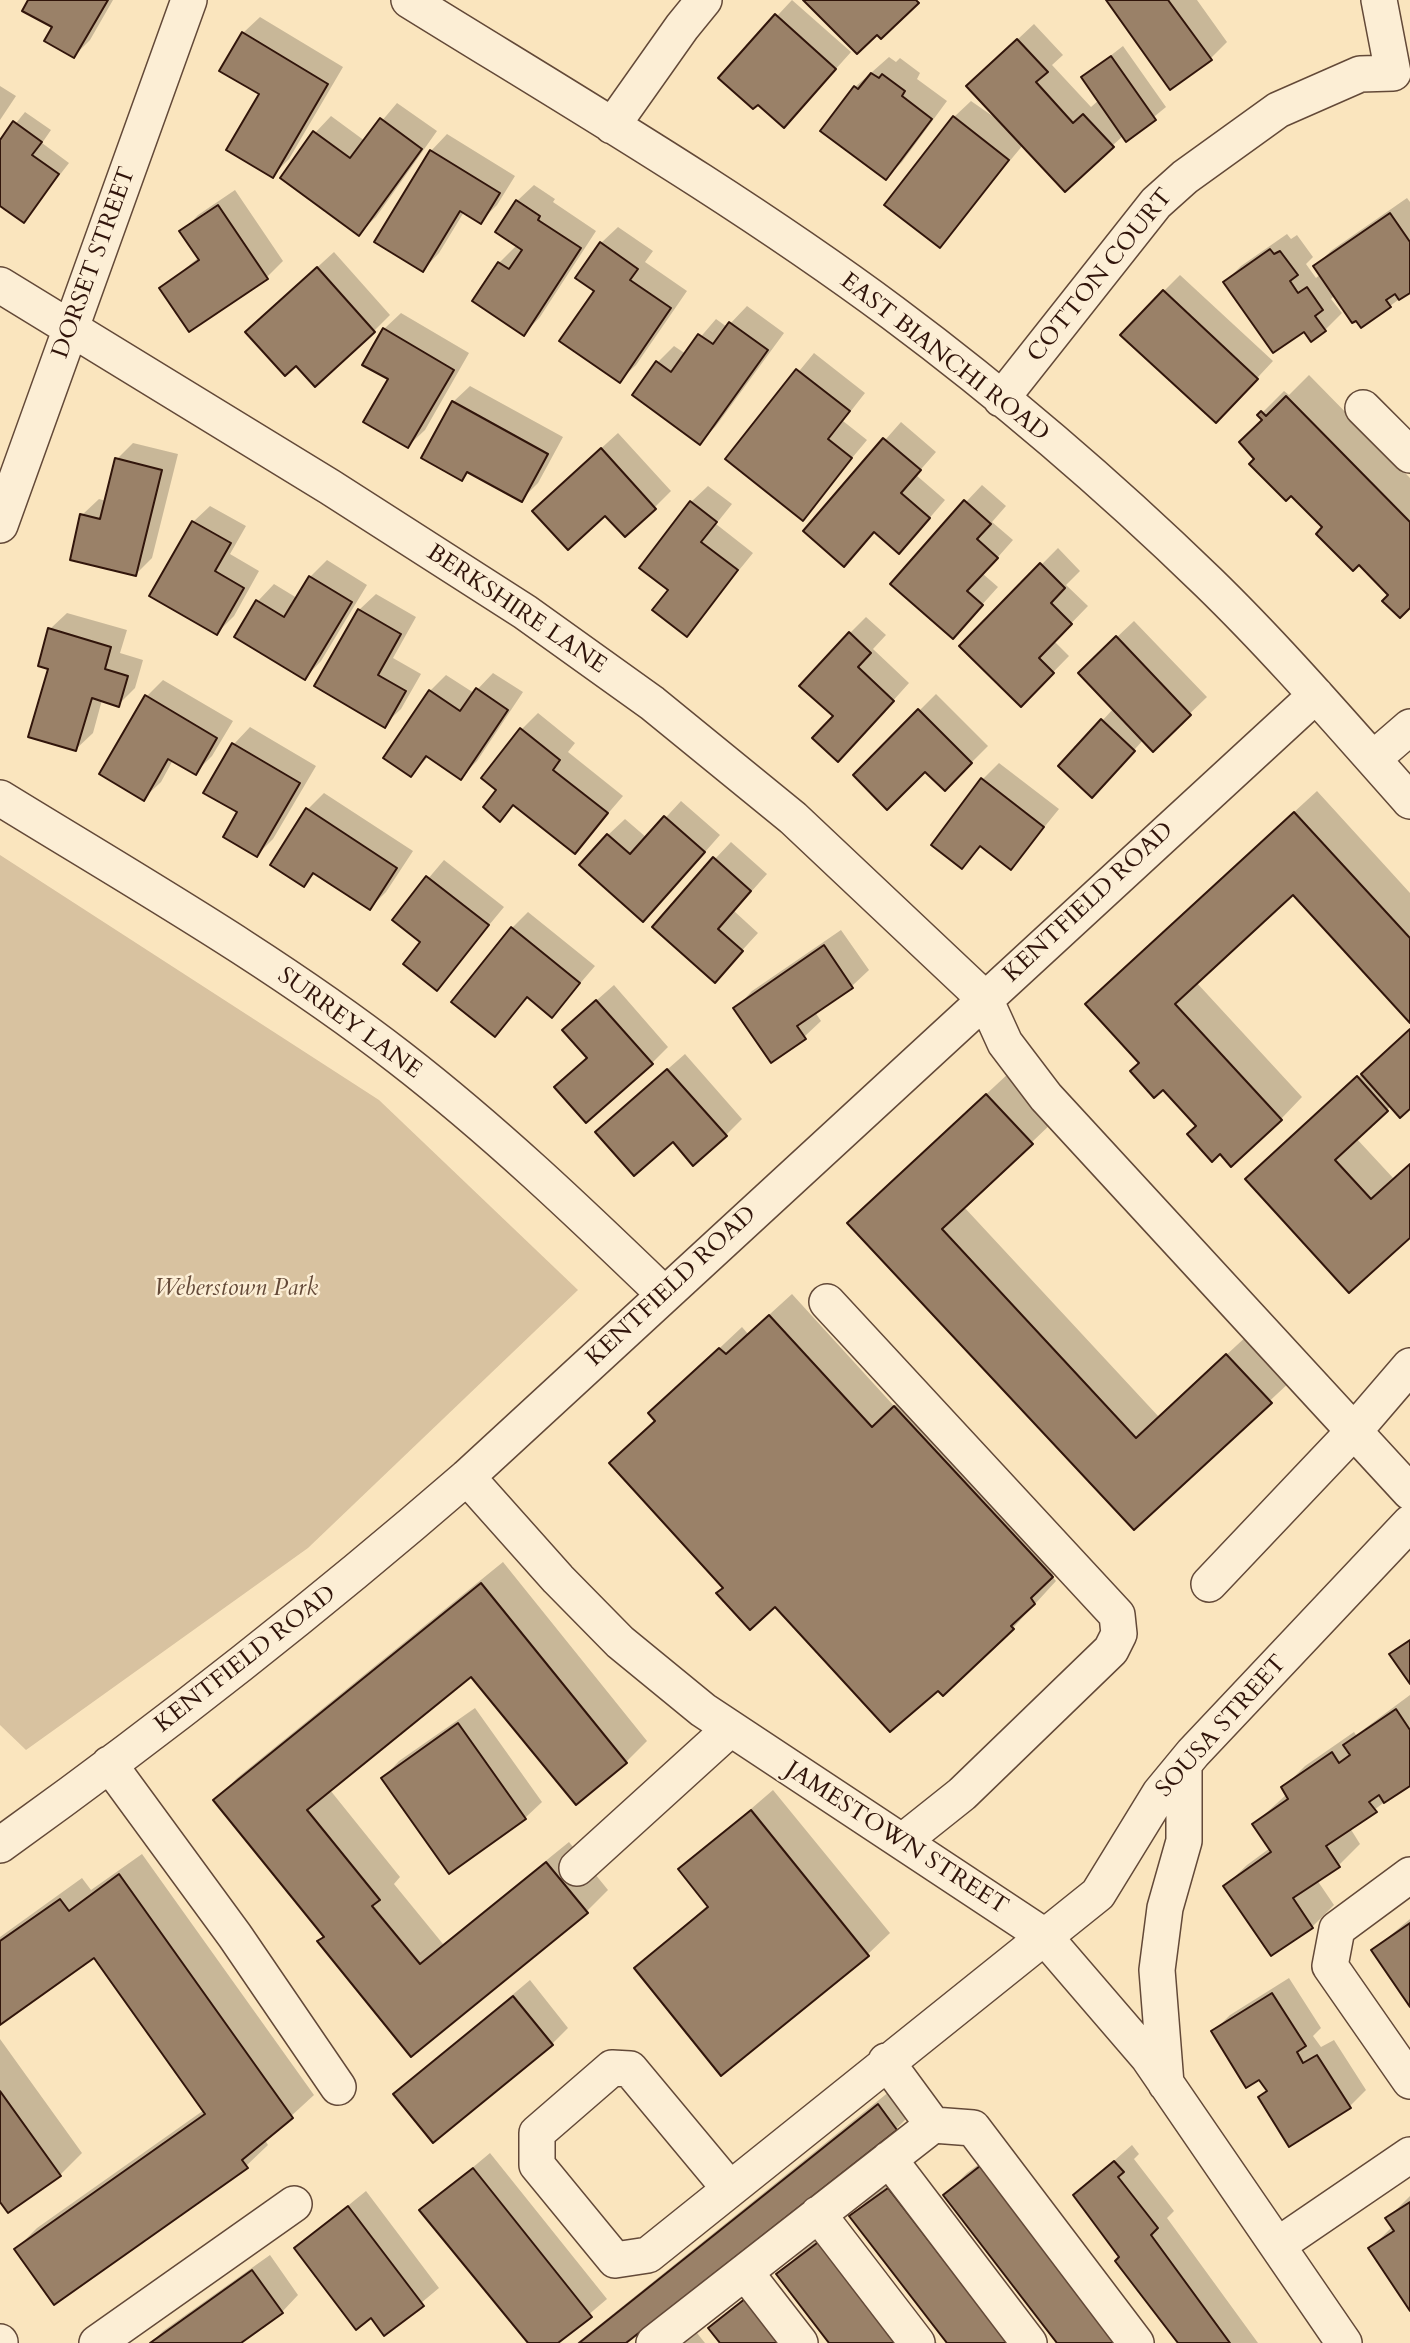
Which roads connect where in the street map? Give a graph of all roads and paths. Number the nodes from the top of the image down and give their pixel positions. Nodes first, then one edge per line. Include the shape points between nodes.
1 (189, 0) edge
2 (409, 0) edge
3 (704, 0) edge
4 (1379, 0) edge
5 (612, 126) junction
6 (0, 285) edge
7 (71, 329) junction
8 (1001, 399) junction
9 (1363, 408) dead end
10 (1410, 456) edge
11 (0, 525) edge
12 (1316, 695) junction
13 (1410, 727) edge
14 (1373, 759) junction
15 (0, 798) edge
16 (1410, 801) edge
17 (985, 999) junction
18 (664, 1294) junction
19 (827, 1302) dead end
20 (1410, 1366) edge
21 (1355, 1430) junction
22 (467, 1477) junction
23 (1410, 1492) edge
24 (1410, 1523) edge
25 (1209, 1584) dead end
26 (730, 1729) junction
27 (1184, 1764) junction
28 (109, 1765) junction
29 (5, 1830) edge
30 (903, 1841) junction
31 (577, 1868) dead end
32 (1410, 1875) edge
33 (1043, 1935) junction
34 (886, 2062) junction
35 (1410, 2081) edge
36 (1166, 2084) junction
37 (338, 2087) dead end
38 (933, 2124) junction
39 (1410, 2155) edge
40 (888, 2159) junction
41 (730, 2189) junction
42 (294, 2204) dead end
43 (818, 2214) junction
44 (1278, 2245) junction
45 (745, 2272) junction
46 (672, 2338) edge
47 (96, 2343) edge
48 (800, 2343) edge
49 (917, 2343) edge
50 (1030, 2343) edge
51 (1136, 2343) edge
52 (1344, 2343) edge

1 - 7 street, DORSET STREET
2 - 5 street, EAST BIANCHI ROAD
3 - 5 street
4 - 8 street, COTTON COURT via 1393,73 1360,74 1278,110 1185,177 1147,214
5 - 8 street, EAST BIANCHI ROAD via 761,219
6 - 7 street, BERKSHIRE LANE
7 - 11 street, DORSET STREET
7 - 17 street, BERKSHIRE LANE via 342,494 525,612 652,703 793,818
8 - 12 street, EAST BIANCHI ROAD via 1208,582
9 - 10 street
12 - 14 street, EAST BIANCHI ROAD
12 - 17 street, KENTFIELD ROAD
13 - 14 street
14 - 16 street, EAST BIANCHI ROAD
15 - 18 street, SURREY LANE via 309,992 400,1058 537,1172
17 - 18 street, KENTFIELD ROAD
17 - 21 street via 1005,1042 1046,1097
18 - 22 street, KENTFIELD ROAD
19 - 30 street via 1117,1615 1119,1634 1111,1650 962,1794
20 - 21 street
21 - 23 street
21 - 25 street
22 - 26 street, JAMESTOWN STREET via 620,1643
22 - 28 street, KENTFIELD ROAD via 355,1575
24 - 27 street, SOUSA STREET
26 - 30 street, JAMESTOWN STREET
26 - 31 street
27 - 33 street, SOUSA STREET via 1160,1793 1098,1894
27 - 36 street via 1184,1841 1165,1908 1157,1970
28 - 29 street, KENTFIELD ROAD
28 - 37 street via 235,1936
30 - 33 street, JAMESTOWN STREET
32 - 35 street via 1337,1929 1330,1966
33 - 34 street, SOUSA STREET
33 - 36 street, JAMESTOWN STREET
34 - 38 street
34 - 41 street, SOUSA STREET
36 - 44 street, JAMESTOWN STREET
38 - 40 street
38 - 51 street via 973,2128
39 - 44 street
40 - 43 street
40 - 50 street
41 - 41 street, SOUSA STREET via 630,2069 611,2068 537,2133 537,2165 615,2260 648,2255
42 - 47 street
43 - 45 street
43 - 49 street
44 - 52 street, JAMESTOWN STREET
45 - 46 street
45 - 48 street

